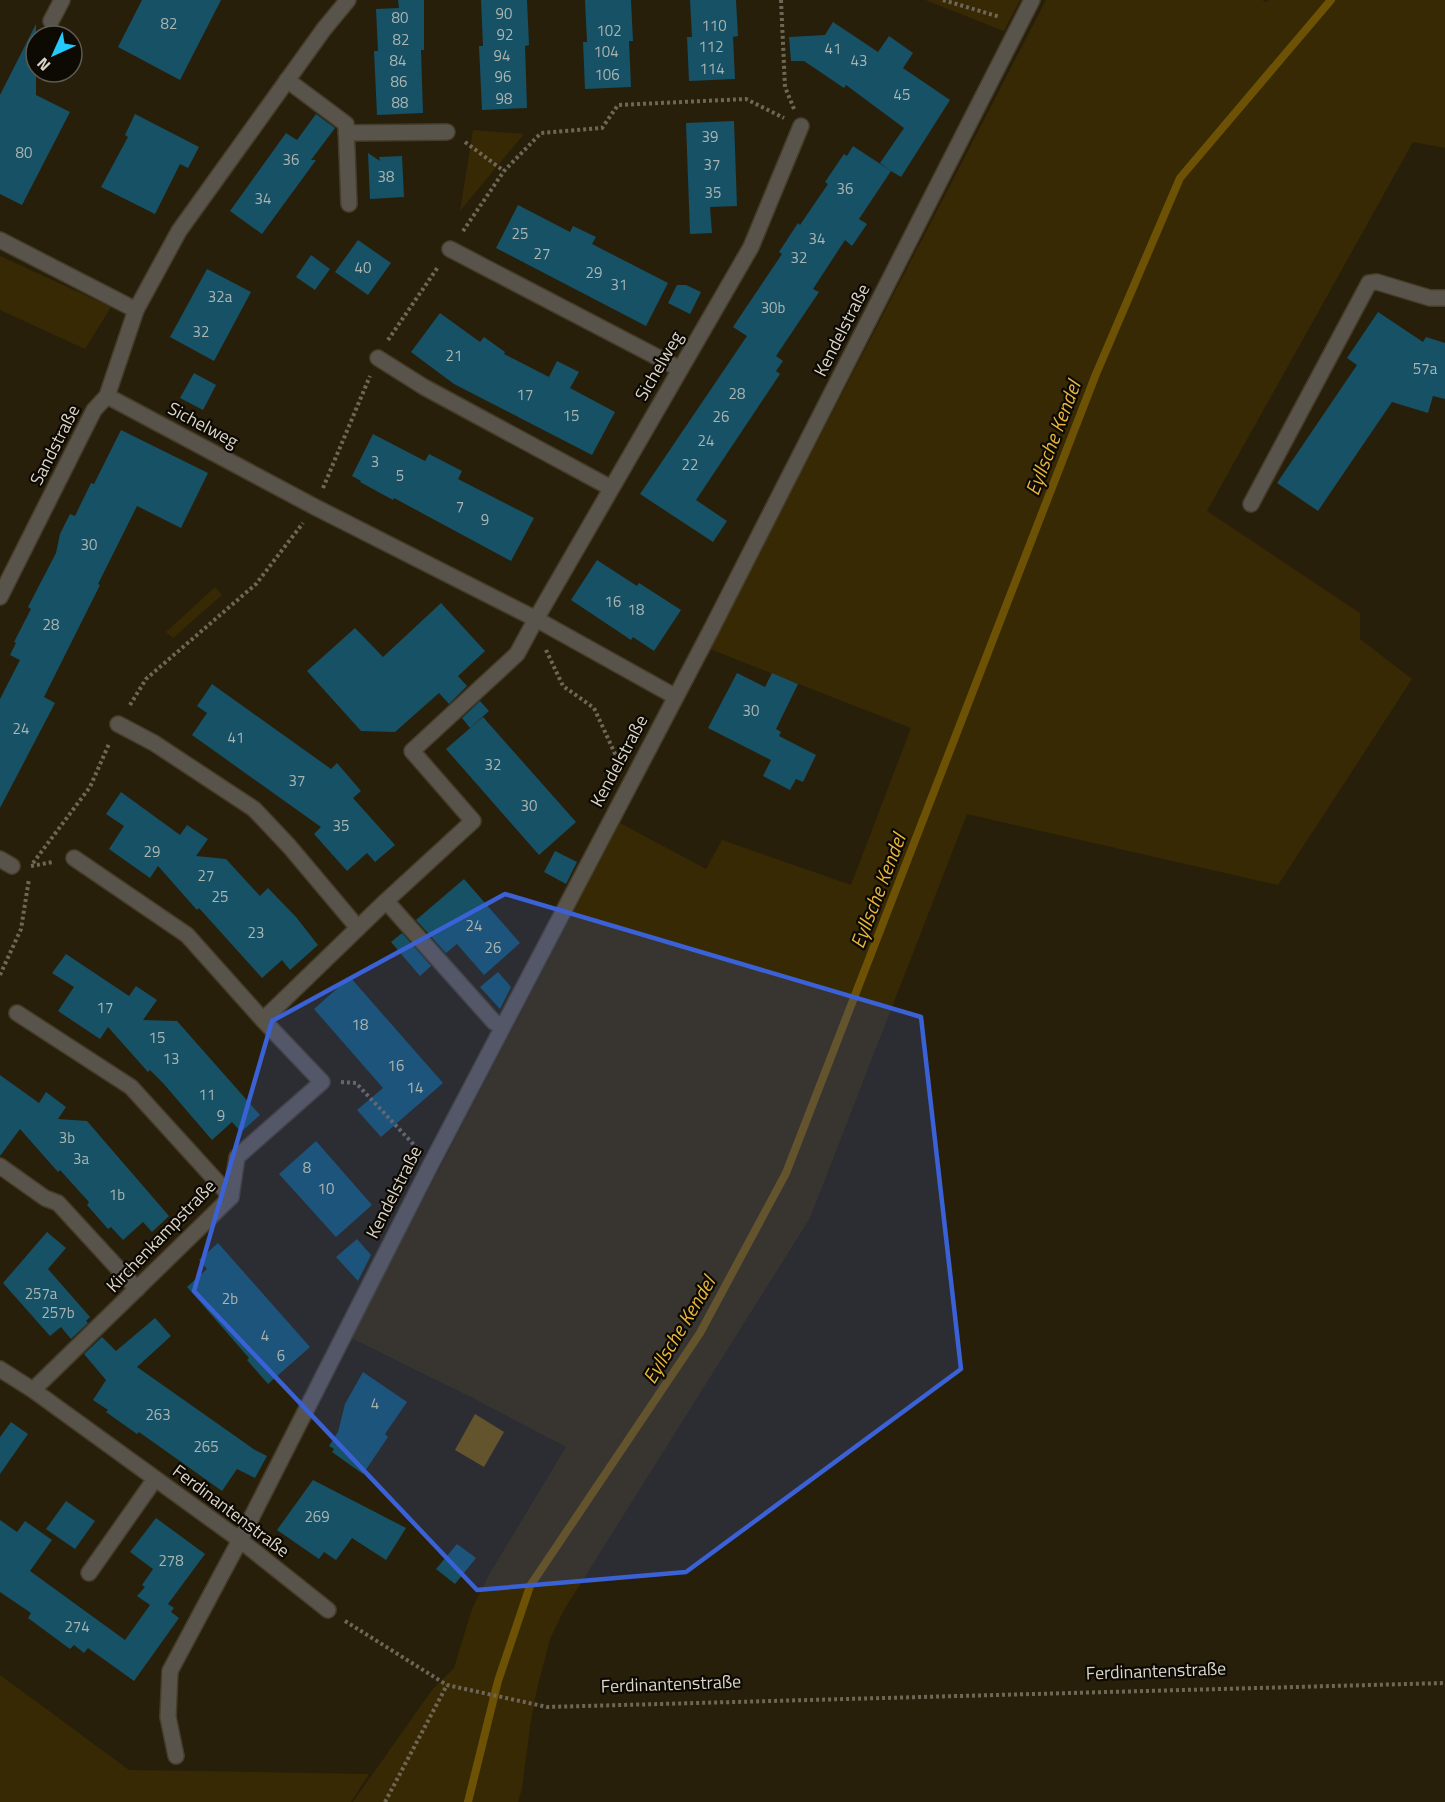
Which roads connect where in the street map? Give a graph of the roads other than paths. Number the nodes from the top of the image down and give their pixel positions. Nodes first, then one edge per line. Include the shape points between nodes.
1 (62, 0) edge
2 (348, 0) edge
3 (1032, 0) edge
4 (51, 21) dead end
5 (287, 80) junction
6 (801, 126) road end
7 (447, 132) road end
8 (346, 133) junction
9 (349, 204) dead end
10 (0, 240) edge
11 (450, 249) road end
12 (1445, 298) edge
13 (136, 309) junction
14 (378, 358) road end
15 (680, 369) junction
16 (108, 396) junction
17 (610, 488) junction
18 (1251, 504) dead end
19 (0, 597) edge
20 (536, 619) junction
21 (676, 698) junction
22 (118, 724) dead end
23 (74, 858) road end
24 (386, 900) junction
25 (358, 928) junction
26 (17, 1013) dead end
27 (263, 1020) junction
28 (502, 1026) junction
29 (0, 1166) edge
30 (231, 1197) junction
31 (137, 1289) junction
32 (0, 1370) edge
33 (33, 1390) junction
34 (156, 1479) junction
35 (240, 1540) junction
36 (89, 1573) dead end
37 (328, 1610) road end
38 (176, 1756) dead end

1 - 4 street
2 - 5 street, Sandstraße
3 - 21 street, Kendelstraße
5 - 8 street via 346,124
5 - 13 street, Sandstraße via 179,231
6 - 15 street, Sichelweg via 751,247
7 - 8 street
8 - 9 street
10 - 13 street
11 - 15 street
12 - 18 street via 1369,283
13 - 16 street, Sandstraße
14 - 17 street
15 - 17 street, Sichelweg
16 - 19 street, Sandstraße via 94,410
16 - 20 street, Sichelweg
17 - 20 street, Sichelweg
20 - 21 street
20 - 24 street, Sichelweg via 518,654 412,751 473,821
21 - 28 street, Kendelstraße
22 - 25 street via 254,809
23 - 27 street via 188,935
24 - 25 street
24 - 28 street via 494,1022
25 - 27 street
26 - 30 street via 131,1087
27 - 30 street, Kirchenkampstraße via 322,1082 237,1157
28 - 35 street, Kendelstraße
29 - 31 street via 58,1203
30 - 31 street, Kirchenkampstraße
31 - 33 street, Kirchenkampstraße
32 - 33 street, Ferdinantenstraße
33 - 34 street, Ferdinantenstraße
34 - 35 street, Ferdinantenstraße
34 - 36 street
35 - 37 street, Ferdinantenstraße
35 - 38 street, Kendelstraße via 170,1671 168,1717

